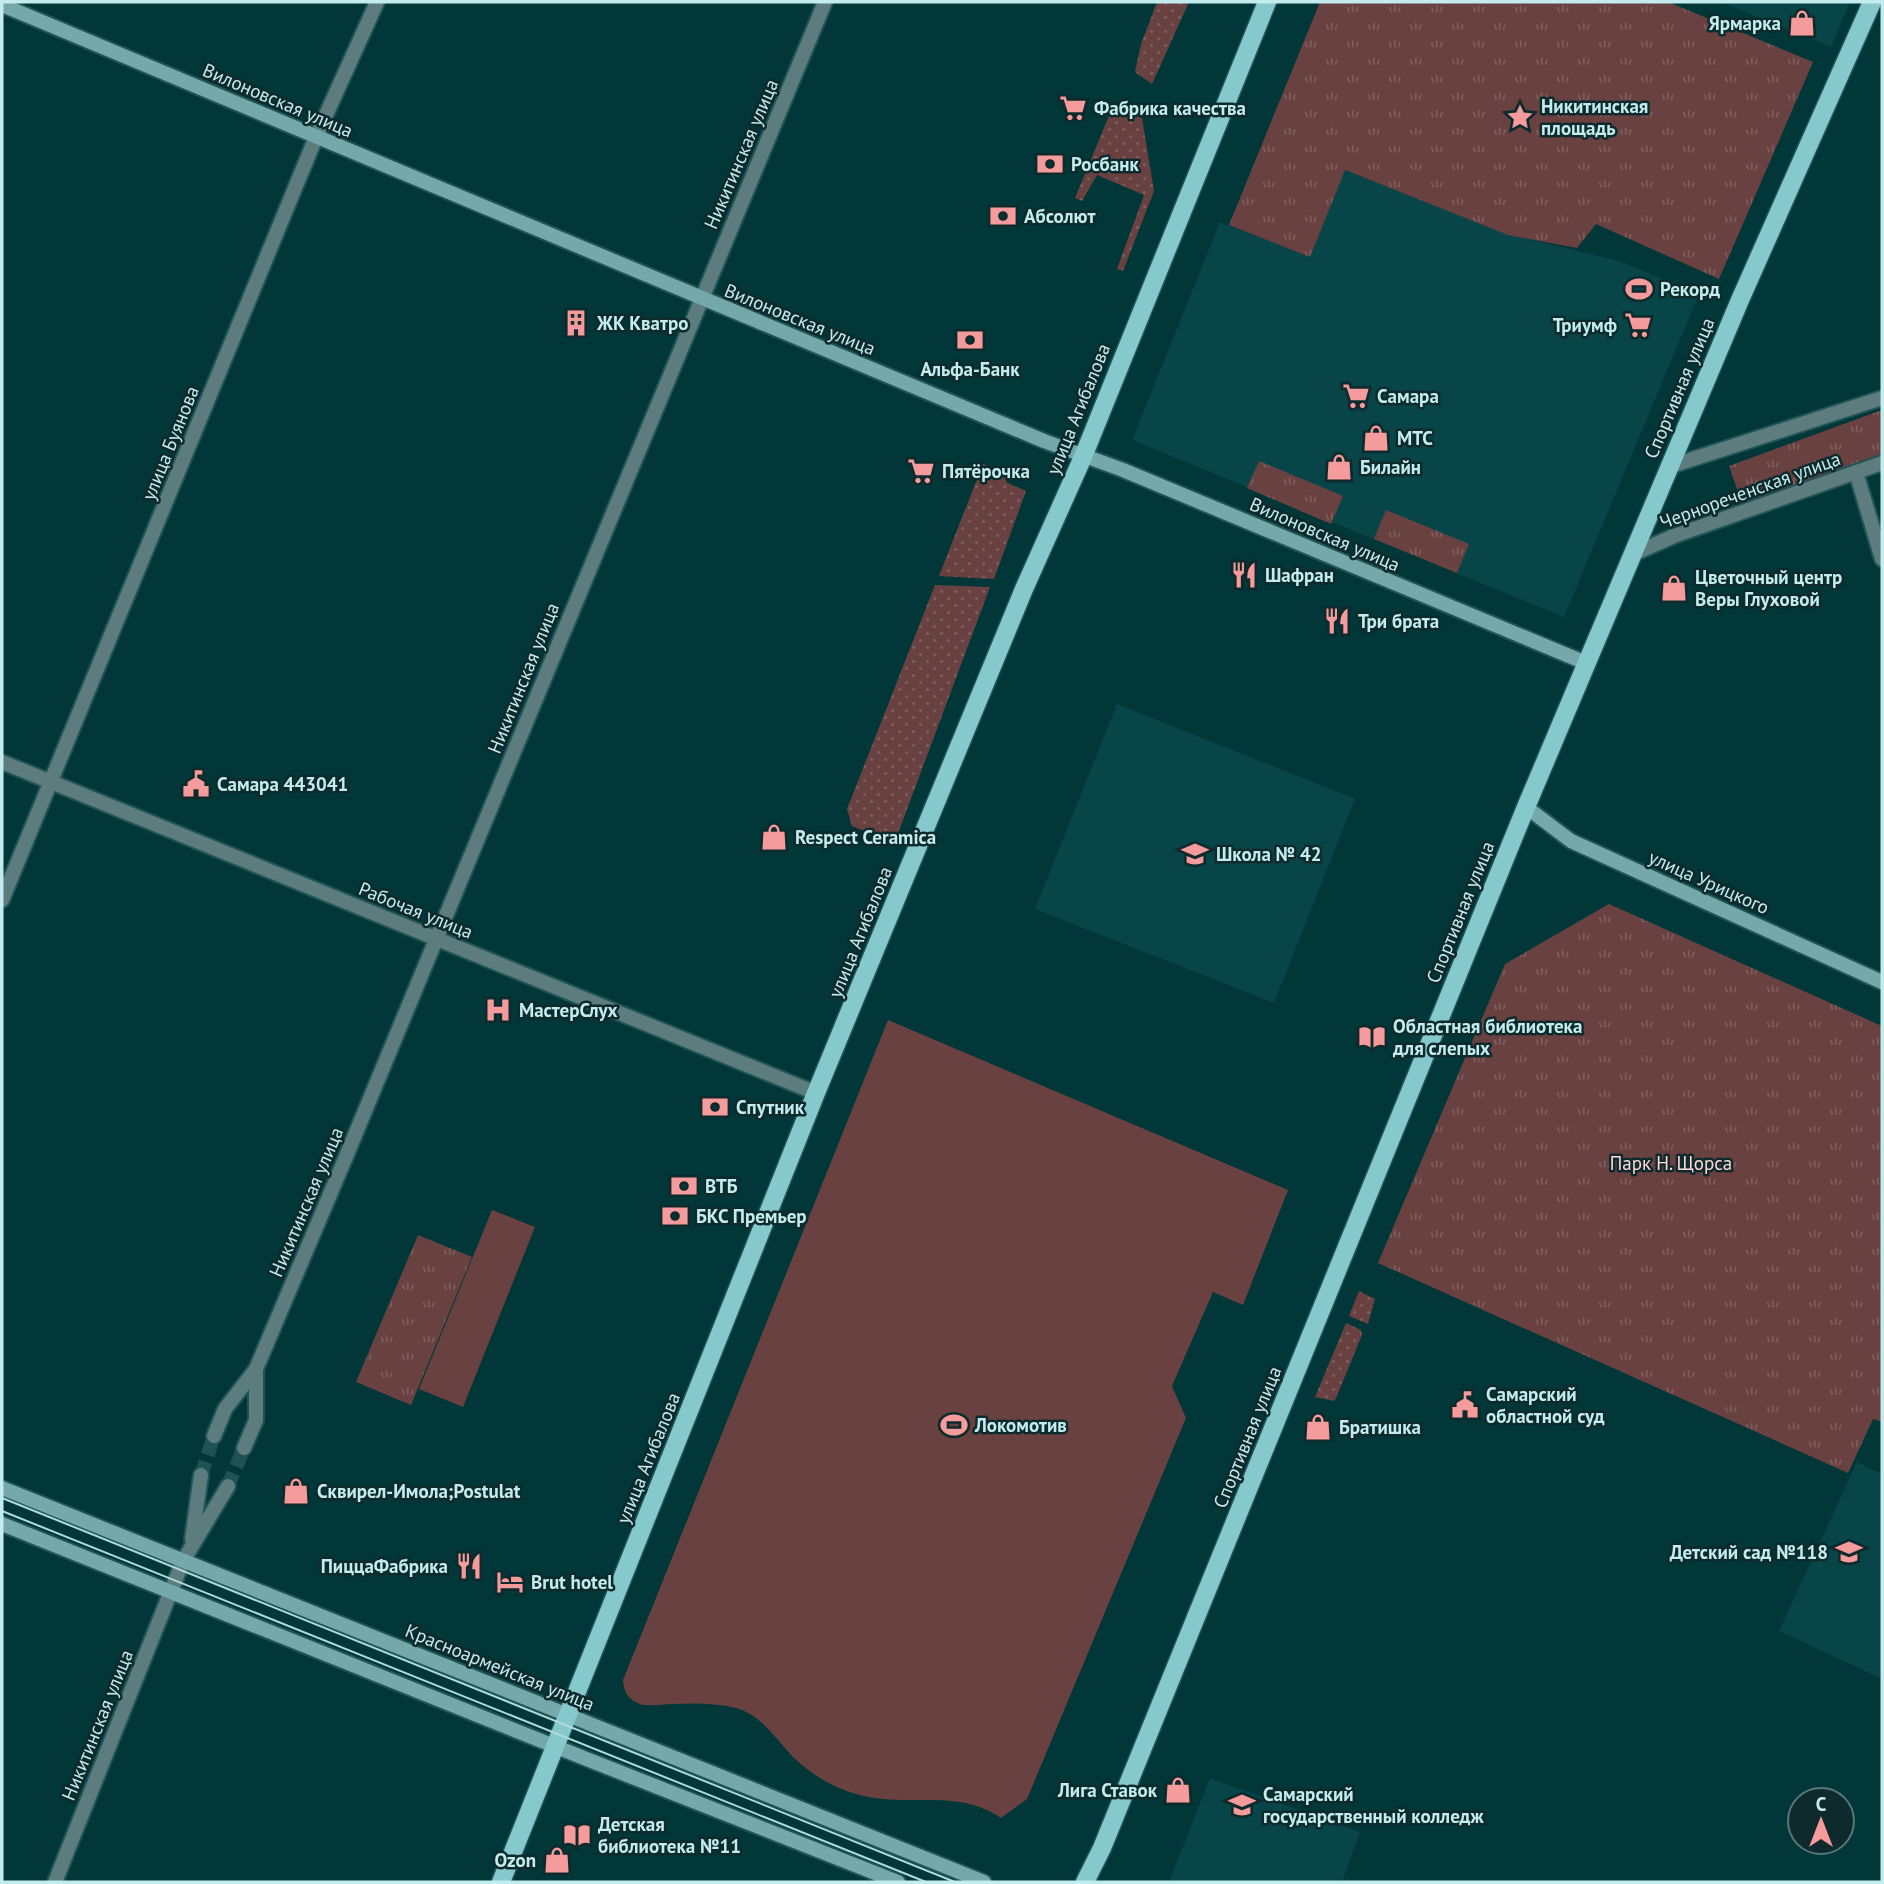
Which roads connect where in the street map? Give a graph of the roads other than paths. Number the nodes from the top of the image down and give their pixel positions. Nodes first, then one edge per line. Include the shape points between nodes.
1 (377, 2) edge
2 (825, 2) edge
3 (1267, 2) edge
4 (1872, 2) edge
5 (2, 5) edge
6 (316, 137) junction
7 (702, 299) junction
8 (1882, 398) edge
9 (1083, 457) junction
10 (1882, 463) edge
11 (1668, 467) junction
12 (1856, 472) junction
13 (1631, 555) junction
14 (1882, 559) edge
15 (1586, 663) junction
16 (2, 762) edge
17 (52, 782) junction
18 (1526, 807) junction
19 (2, 900) edge
20 (436, 939) junction
21 (1882, 982) edge
22 (816, 1093) junction
23 (256, 1369) junction
24 (214, 1436) tunnel mouth
25 (244, 1448) tunnel mouth
26 (201, 1475) tunnel mouth
27 (228, 1486) tunnel mouth
28 (2, 1488) edge
29 (2, 1524) edge
30 (191, 1544) junction
31 (183, 1561) junction
32 (171, 1592) junction
33 (568, 1715) junction
34 (555, 1746) junction
35 (55, 1882) edge
36 (500, 1882) edge
37 (898, 1882) edge
38 (984, 1882) edge
39 (1086, 1882) edge

1 - 6 street, улица Буянова
2 - 7 street, Никитинская улица
3 - 9 main road, улица Агибалова
4 - 11 main road, Спортивная улица
5 - 6 main road, Вилоновская улица
6 - 7 main road, Вилоновская улица
6 - 17 street, улица Буянова
7 - 9 main road, Вилоновская улица
7 - 20 street, Никитинская улица
8 - 11 street
9 - 15 main road, Вилоновская улица
9 - 22 main road, улица Агибалова
10 - 12 street, Чернореченская улица
11 - 13 main road, Спортивная улица
12 - 13 street, Чернореченская улица
12 - 14 street
13 - 15 main road, Спортивная улица
15 - 18 main road, Спортивная улица
16 - 17 street, Рабочая улица
17 - 19 street, улица Буянова
17 - 20 street, Рабочая улица
18 - 21 main road, улица Урицкого via 1571,841
18 - 39 main road, Спортивная улица
20 - 22 street, Рабочая улица
20 - 23 street, Никитинская улица
22 - 33 main road, улица Агибалова
23 - 24 street, Никитинская улица via 225,1409
23 - 25 street, Никитинская улица via 256,1420
26 - 30 street, Никитинская улица
27 - 30 street, Никитинская улица
28 - 31 main road, Красноармейская улица
29 - 32 main road
30 - 31 street, Никитинская улица
31 - 32 street, Никитинская улица
31 - 33 main road, Красноармейская улица
32 - 34 main road
32 - 35 street, Никитинская улица
33 - 34 main road, улица Агибалова
33 - 38 main road, Красноармейская улица
34 - 36 main road, улица Агибалова
34 - 37 main road

